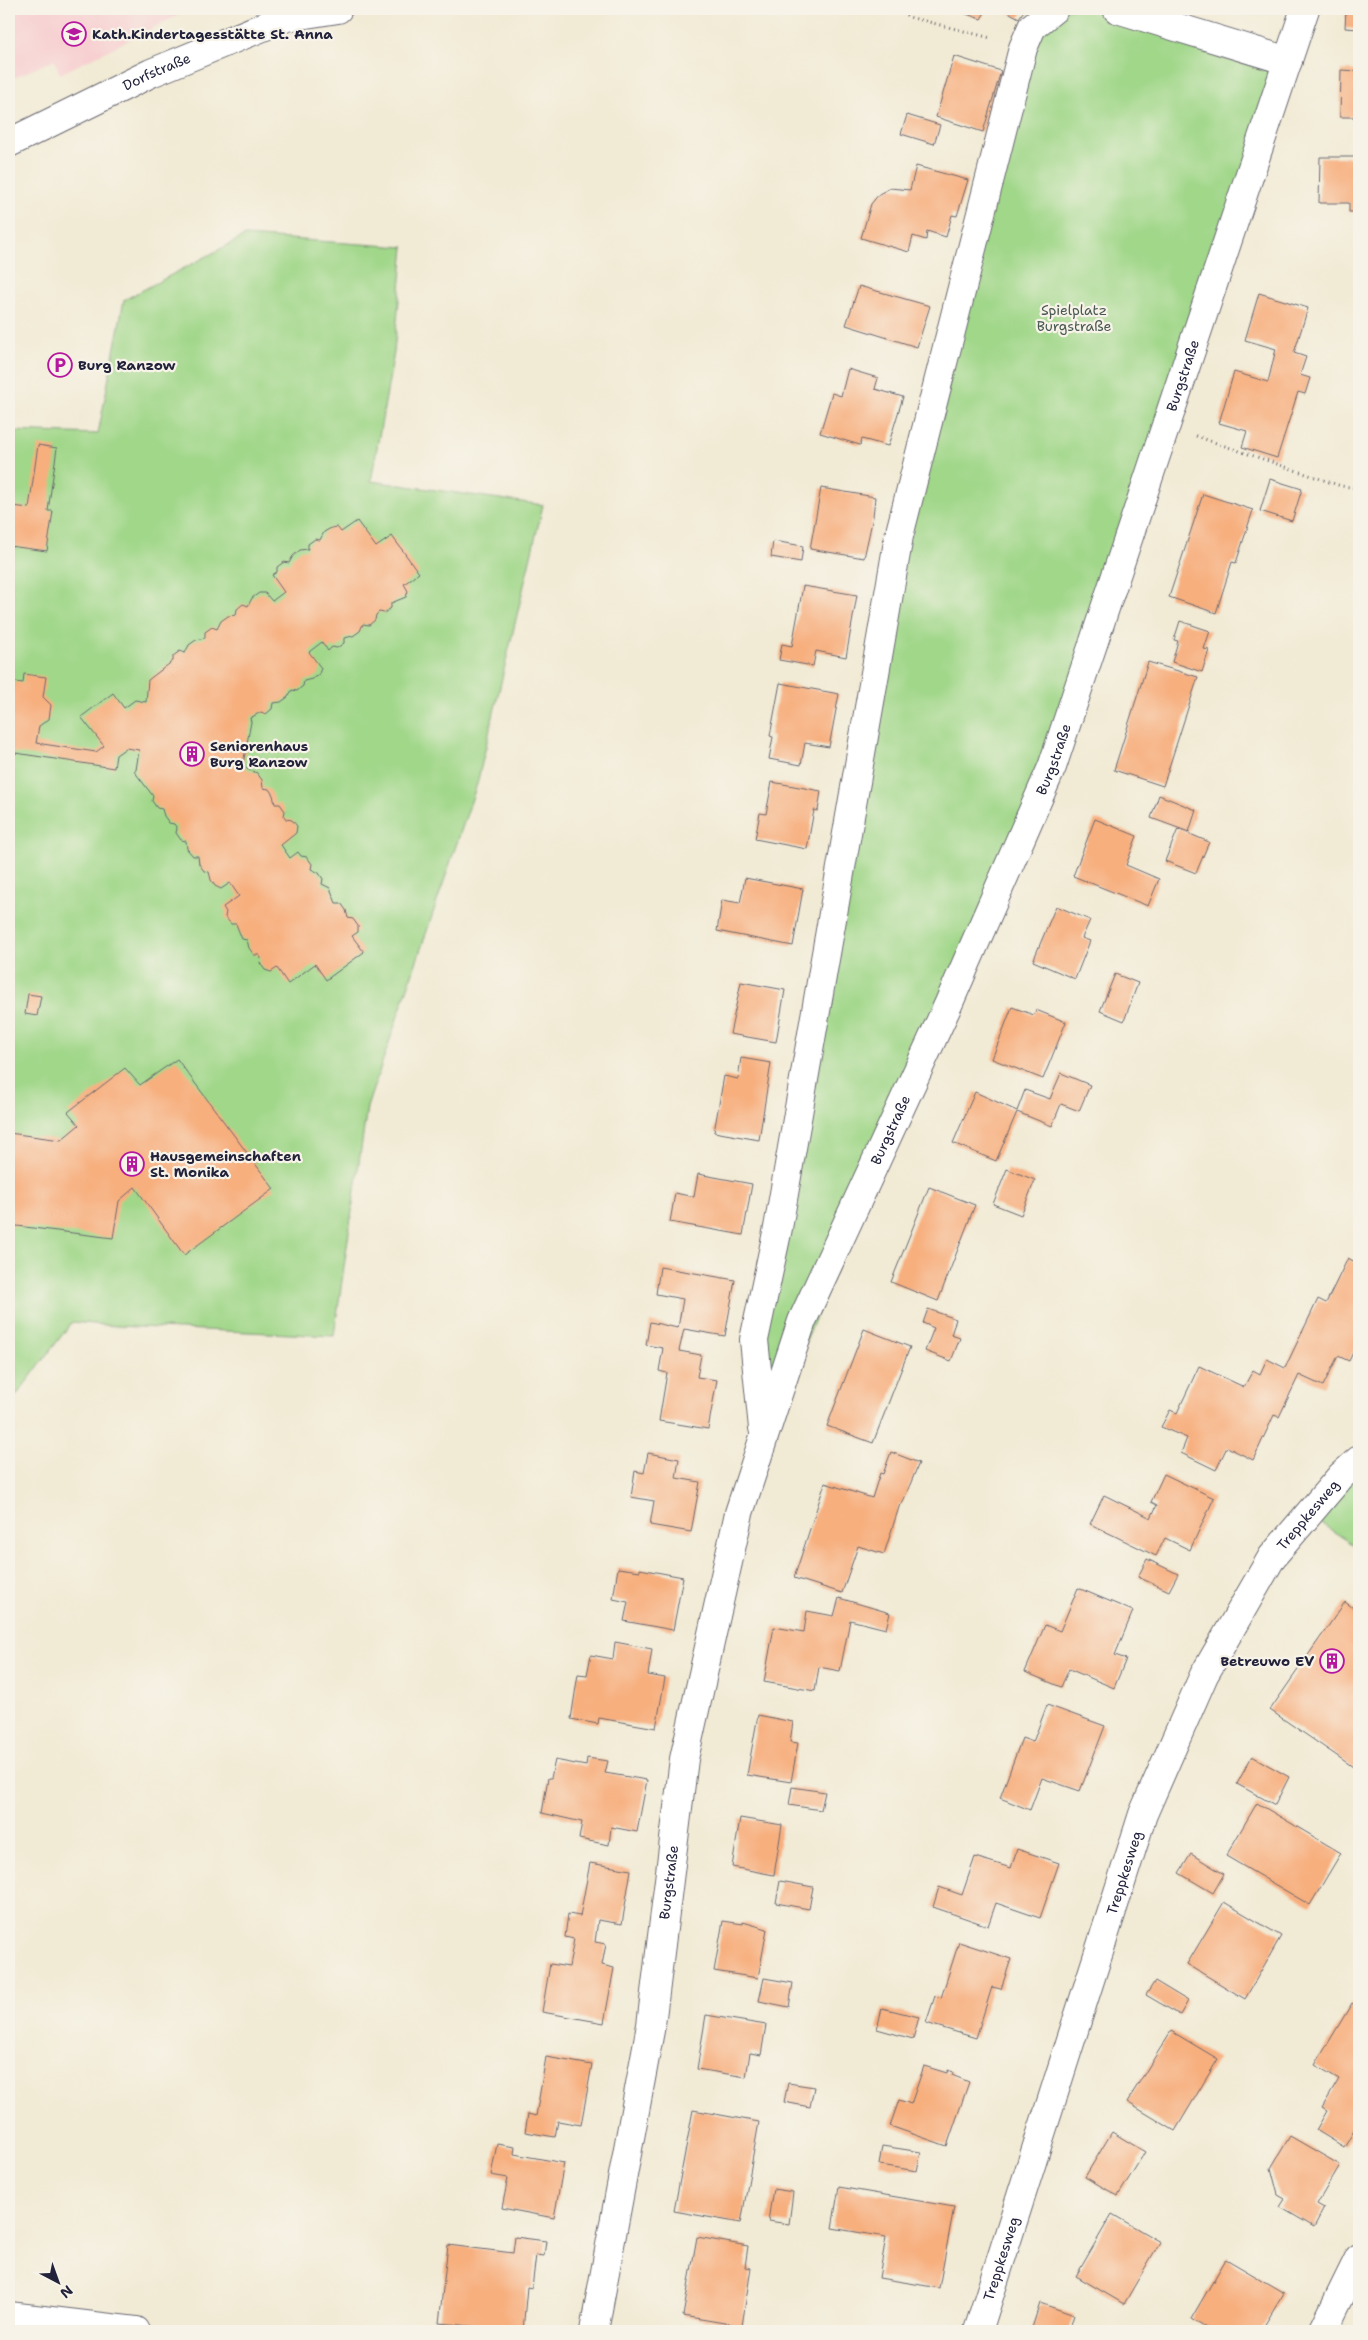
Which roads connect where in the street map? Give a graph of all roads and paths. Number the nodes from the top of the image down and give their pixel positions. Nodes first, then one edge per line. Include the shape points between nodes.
1 (338, 9) edge
2 (898, 9) edge
3 (1054, 9) edge
4 (1117, 9) edge
5 (1305, 9) edge
6 (1022, 48) junction
7 (1288, 61) junction
8 (9, 144) edge
9 (1166, 426) junction
10 (1359, 488) edge
11 (764, 1438) junction
12 (1359, 1460) edge
13 (1359, 2258) edge
14 (9, 2316) edge
15 (136, 2331) edge
16 (594, 2331) edge
17 (978, 2331) edge
18 (1323, 2331) edge

1 - 8 street, Dorfstraße via 287,16 152,73
2 - 6 path via 909,17
3 - 6 street, Burgstraße via 1032,27
4 - 7 street
5 - 7 street, Burgstraße
6 - 11 street, Burgstraße via 900,536 778,1228 754,1340
7 - 9 street, Burgstraße
9 - 10 path via 1341,486
9 - 11 street, Burgstraße via 1052,767 948,1005 802,1321
11 - 16 street, Burgstraße via 739,1513 684,1759 651,2025
12 - 17 street, Treppkesweg via 1341,1476 1272,1557 1204,1675 1147,1805
13 - 18 street
14 - 15 street

